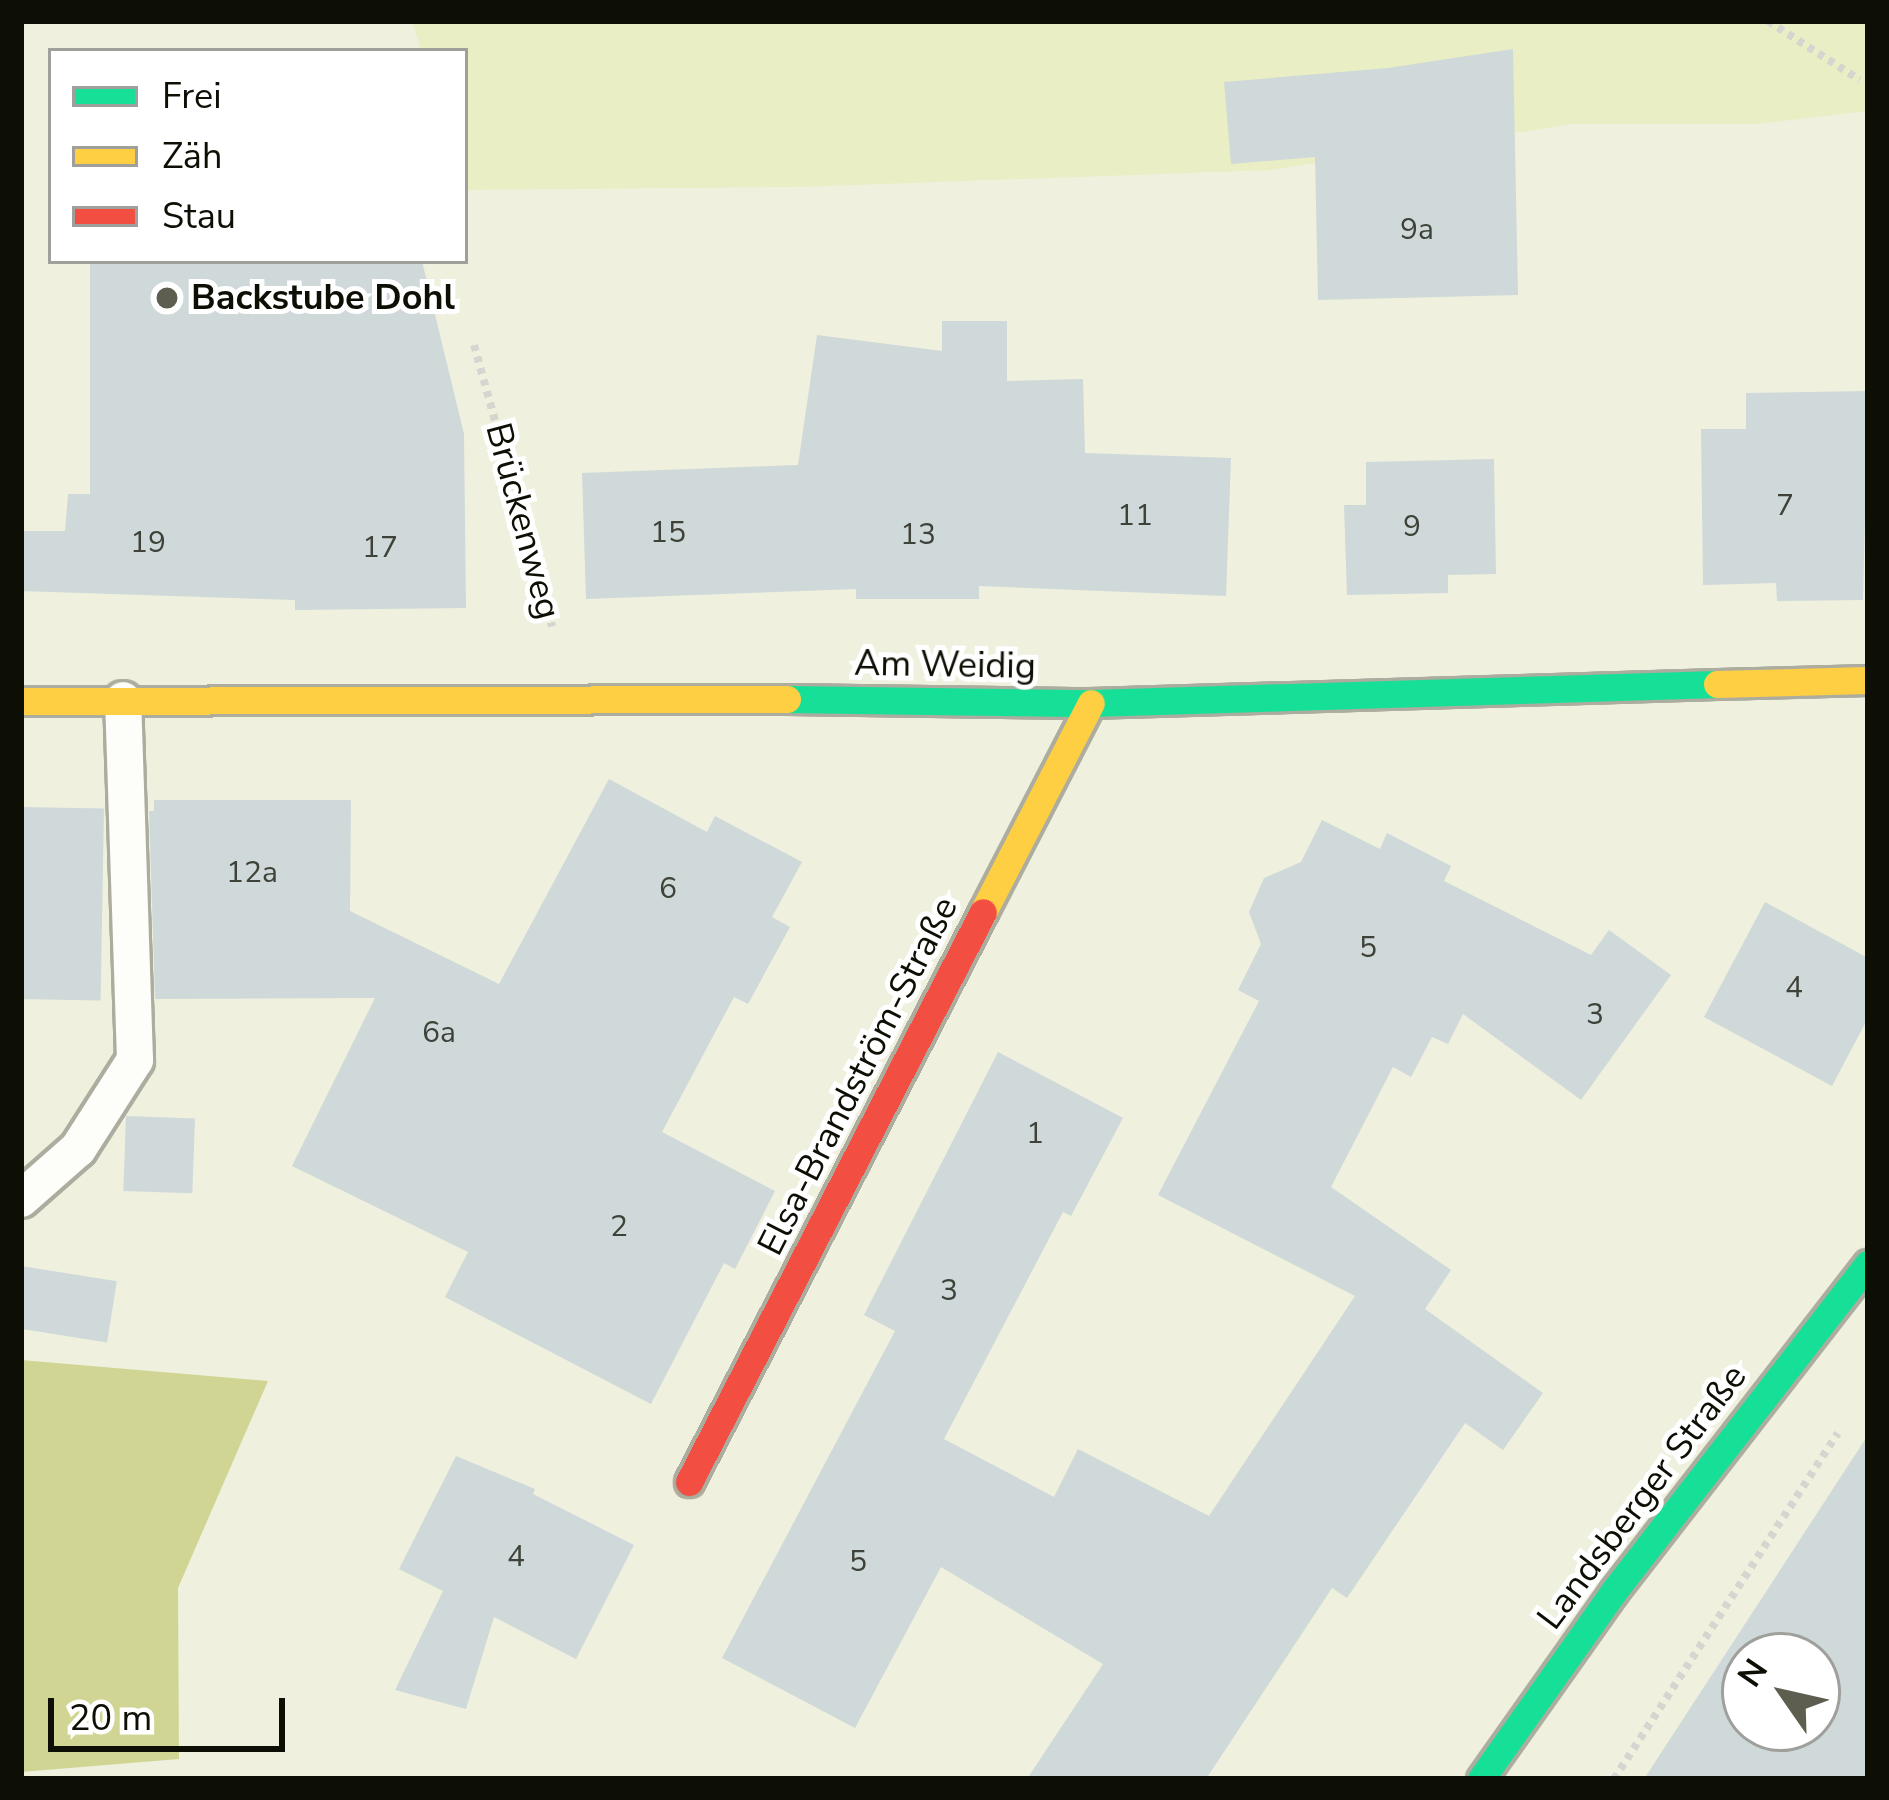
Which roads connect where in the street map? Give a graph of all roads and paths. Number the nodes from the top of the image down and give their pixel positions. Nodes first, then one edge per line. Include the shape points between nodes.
1 (1768, 21) edge
2 (1860, 80) dead end
3 (474, 345) dead end
4 (1868, 680) edge
5 (572, 697) junction
6 (122, 700) junction
7 (21, 701) edge
8 (1091, 703) junction
9 (21, 1199) edge
10 (1868, 1264) edge
11 (1843, 1426) dead end
12 (689, 1482) dead end
13 (1481, 1779) edge
14 (1614, 1779) edge

1 - 2 path
3 - 5 path, Brückenweg
4 - 8 street, Am Weidig
5 - 6 street, Am Weidig
5 - 8 street, Am Weidig
6 - 7 street, Am Weidig
6 - 9 lane via 135,1060 78,1149
8 - 12 street, Elsa-Brandström-Straße
10 - 13 street, Landsberger Straße via 1614,1591
11 - 14 path

